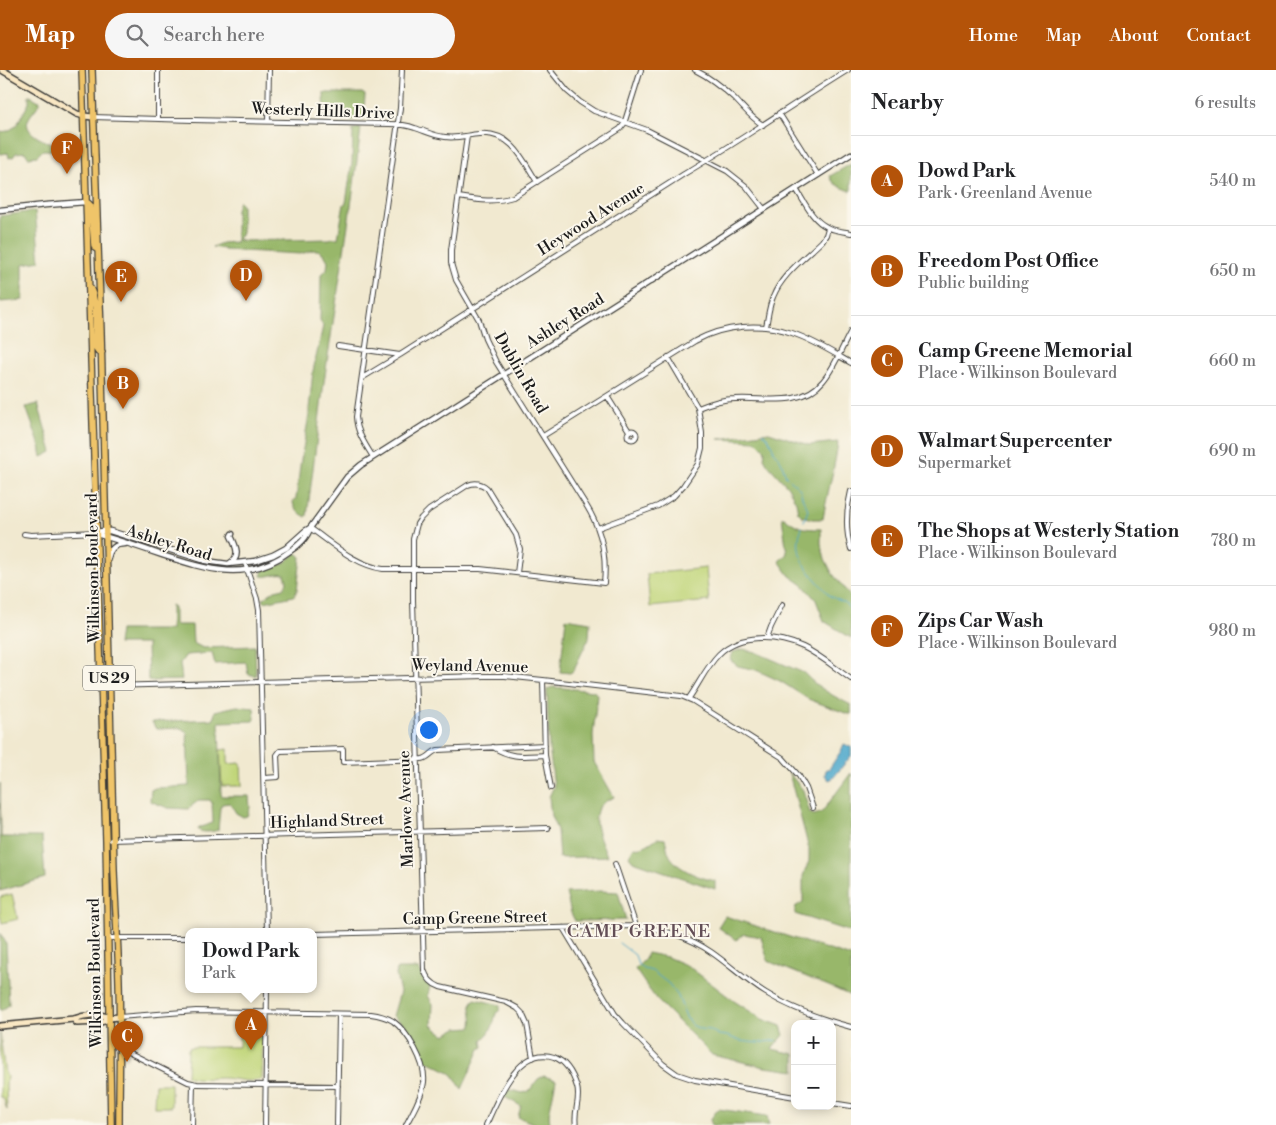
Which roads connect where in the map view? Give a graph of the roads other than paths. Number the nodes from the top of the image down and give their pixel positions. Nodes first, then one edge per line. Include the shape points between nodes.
1 (2, 70) edge
2 (82, 70) edge
3 (92, 70) edge
4 (158, 70) edge
5 (269, 70) edge
6 (402, 70) edge
7 (550, 70) edge
8 (641, 70) edge
9 (695, 70) edge
10 (848, 70) edge
11 (780, 113) junction
12 (84, 116) junction
13 (93, 116) junction
14 (158, 119) junction
15 (268, 121) junction
16 (624, 122) junction
17 (397, 124) junction
18 (763, 125) junction
19 (467, 136) junction
20 (851, 154) edge
21 (707, 160) junction
22 (818, 175) junction
23 (537, 182) junction
24 (796, 188) junction
25 (459, 198) junction
26 (86, 202) junction
27 (764, 209) junction
28 (0, 210) edge
29 (828, 228) junction
30 (851, 232) edge
31 (98, 250) junction
32 (89, 286) junction
33 (473, 308) junction
34 (766, 327) junction
35 (851, 331) edge
36 (338, 346) dead end
37 (365, 350) junction
38 (102, 352) junction
39 (400, 355) junction
40 (838, 355) junction
41 (668, 357) junction
42 (851, 363) edge
43 (504, 374) junction
44 (362, 378) junction
45 (607, 396) junction
46 (698, 408) junction
47 (629, 431) dead end
48 (543, 436) junction
49 (373, 457) junction
50 (851, 491) edge
51 (310, 528) junction
52 (598, 528) junction
53 (96, 532) junction
54 (24, 534) dead end
55 (106, 534) junction
56 (232, 534) dead end
57 (131, 545) junction
58 (851, 549) edge
59 (107, 562) junction
60 (245, 563) junction
61 (228, 564) junction
62 (413, 569) junction
63 (248, 570) junction
64 (517, 573) junction
65 (782, 605) dead end
66 (100, 637) junction
67 (768, 638) junction
68 (415, 678) junction
69 (851, 679) edge
70 (543, 680) junction
71 (261, 682) junction
72 (109, 686) junction
73 (101, 687) junction
74 (688, 698) junction
75 (111, 731) junction
76 (545, 745) junction
77 (492, 747) junction
78 (545, 755) junction
79 (417, 759) junction
80 (264, 778) junction
81 (551, 788) dead end
82 (813, 808) dead end
83 (548, 828) dead end
84 (420, 831) junction
85 (266, 836) junction
86 (106, 840) junction
87 (113, 840) junction
88 (615, 864) dead end
89 (636, 926) junction
90 (267, 928) edge
91 (563, 928) junction
92 (423, 932) junction
93 (317, 934) edge
94 (108, 938) junction
95 (116, 938) junction
96 (185, 938) edge
97 (267, 993) edge
98 (267, 1012) junction
99 (339, 1014) junction
100 (119, 1017) junction
101 (109, 1018) junction
102 (1, 1026) edge
103 (851, 1027) edge
104 (120, 1051) junction
105 (534, 1058) junction
106 (193, 1083) junction
107 (266, 1085) junction
108 (338, 1086) junction
109 (791, 1096) edge
110 (836, 1104) edge
111 (851, 1106) edge
112 (111, 1125) edge
113 (119, 1125) edge
114 (192, 1125) edge
115 (265, 1125) edge
116 (337, 1125) edge
117 (406, 1125) edge
118 (486, 1125) edge
119 (576, 1125) edge

1 - 12 main road
2 - 12 main road, Wilkinson Boulevard / US 29
3 - 13 main road, Wilkinson Boulevard / US 29
4 - 14 street
5 - 15 street
6 - 17 street
7 - 16 street via 566,91 580,102 599,114
8 - 16 street
9 - 18 street via 726,91
10 - 11 street, Heywood Avenue
11 - 18 street, Heywood Avenue
11 - 22 street
12 - 13 main road, Westerly Hills Drive
12 - 26 main road, Wilkinson Boulevard / US 29
13 - 14 street, Westerly Hills Drive
13 - 31 main road, Wilkinson Boulevard / US 29
14 - 15 street, Westerly Hills Drive
15 - 17 street, Westerly Hills Drive
16 - 21 street via 652,132
16 - 23 street via 620,129
17 - 19 street, Westerly Hills Drive via 443,137
17 - 37 street
18 - 21 street, Heywood Avenue
19 - 23 street, Westerly Hills Drive via 486,134 510,143
19 - 25 street, Dublin Road
20 - 22 street, Ashley Road
21 - 27 street via 742,182
21 - 33 street, Heywood Avenue
22 - 24 street, Ashley Road
23 - 25 street via 512,197 500,200
24 - 27 street, Ashley Road
24 - 29 street via 812,214
25 - 33 street, Dublin Road via 451,263 456,280
26 - 28 street
26 - 31 main road via 91,206 94,245
26 - 32 main road, Wilkinson Boulevard / US 29
27 - 43 street, Ashley Road
29 - 30 street
29 - 34 street via 822,241 778,287
31 - 38 main road, Wilkinson Boulevard / US 29
32 - 38 main road via 94,297 96,348
32 - 53 main road, Wilkinson Boulevard / US 29
33 - 39 street, Heywood Avenue
33 - 43 street, Dublin Road via 490,351
34 - 40 street via 797,334
34 - 41 street via 731,328 710,334
35 - 40 street
36 - 37 street
37 - 39 street
37 - 44 street
38 - 55 main road, Wilkinson Boulevard / US 29
39 - 44 street, Heywood Avenue
40 - 42 street
40 - 46 street via 822,382 805,395 788,399 733,399
41 - 45 street
41 - 46 street
43 - 48 street, Dublin Road
43 - 49 street, Ashley Road
44 - 49 street via 356,425
45 - 47 street
45 - 48 street
46 - 52 street via 701,455 680,490 667,502
48 - 52 street, Dublin Road
49 - 51 street, Ashley Road via 348,477
50 - 58 street via 847,533
51 - 60 street, Ashley Road via 277,553
51 - 62 street via 362,564 383,569
51 - 63 street, Ashley Road via 301,542 286,554
52 - 64 street, Dublin Road via 603,546 604,583
53 - 54 street, Ashley Road
53 - 55 street, Ashley Road
53 - 66 main road, Wilkinson Boulevard / US 29
55 - 57 street, Ashley Road
55 - 59 main road, Wilkinson Boulevard / US 29
55 - 61 street, Ashley Road
56 - 61 street via 237,554
57 - 59 street via 115,546 110,550
57 - 63 street, Ashley Road via 207,569
59 - 72 main road, Wilkinson Boulevard / US 29
60 - 61 street, Ashley Road
60 - 63 street
62 - 64 street
62 - 64 street, Marlowe Avenue via 413,539 421,518 468,485 476,483 487,488 516,535 520,549
62 - 68 street, Marlowe Avenue
63 - 71 street via 259,608
65 - 67 street
66 - 72 main road via 106,685
66 - 73 main road, Wilkinson Boulevard / US 29
67 - 69 street via 802,647
67 - 74 street via 734,643 724,650 711,662
68 - 70 street, Weyland Avenue via 505,676
68 - 71 street, Weyland Avenue
68 - 79 street, Marlowe Avenue
70 - 74 street, Weyland Avenue
70 - 76 street
71 - 72 street, Weyland Avenue
71 - 80 street
72 - 75 main road, Wilkinson Boulevard / US 29
73 - 75 main road via 106,694
73 - 86 main road, Wilkinson Boulevard / US 29
74 - 82 street, Weyland Avenue via 783,758 799,776
75 - 87 main road, Wilkinson Boulevard / US 29
76 - 77 street
76 - 78 street
77 - 78 street via 512,756
77 - 79 street via 435,750 424,759
78 - 81 street
79 - 80 street via 344,762 343,749 280,751 277,755 278,777
79 - 84 street, Marlowe Avenue
80 - 85 street
83 - 84 street, Highland Street
84 - 85 street, Highland Street
84 - 92 street, Marlowe Avenue
85 - 87 street, Highland Street
85 - 90 street
86 - 87 street, Highland Street
86 - 94 main road, Wilkinson Boulevard / US 29
87 - 95 main road, Wilkinson Boulevard / US 29
88 - 89 street
89 - 91 street, Camp Greene Street
89 - 103 street, Camp Greene Street via 689,939 758,989 813,1016
91 - 92 street, Camp Greene Street
91 - 109 street via 615,1014 670,1070 695,1080
92 - 93 street, Camp Greene Street
92 - 105 street, Marlowe Avenue via 424,967 429,980 440,988 506,1002 517,1008 527,1024
94 - 95 street
94 - 101 main road, Wilkinson Boulevard / US 29
95 - 96 street
95 - 100 main road, Wilkinson Boulevard / US 29
97 - 98 street
98 - 99 street
98 - 100 street via 196,1011
98 - 107 street
99 - 108 street
99 - 117 street via 382,1016 401,1028 415,1049 424,1079 421,1094
100 - 101 main road
100 - 104 main road, Wilkinson Boulevard / US 29
101 - 102 main road via 100,1015
101 - 112 main road, Wilkinson Boulevard / US 29
104 - 106 street
104 - 113 main road, Wilkinson Boulevard / US 29
105 - 118 street via 510,1077
105 - 119 street via 557,1058 567,1065 578,1090
106 - 107 street
106 - 114 street
107 - 108 street
107 - 115 street
108 - 116 street
110 - 111 street

